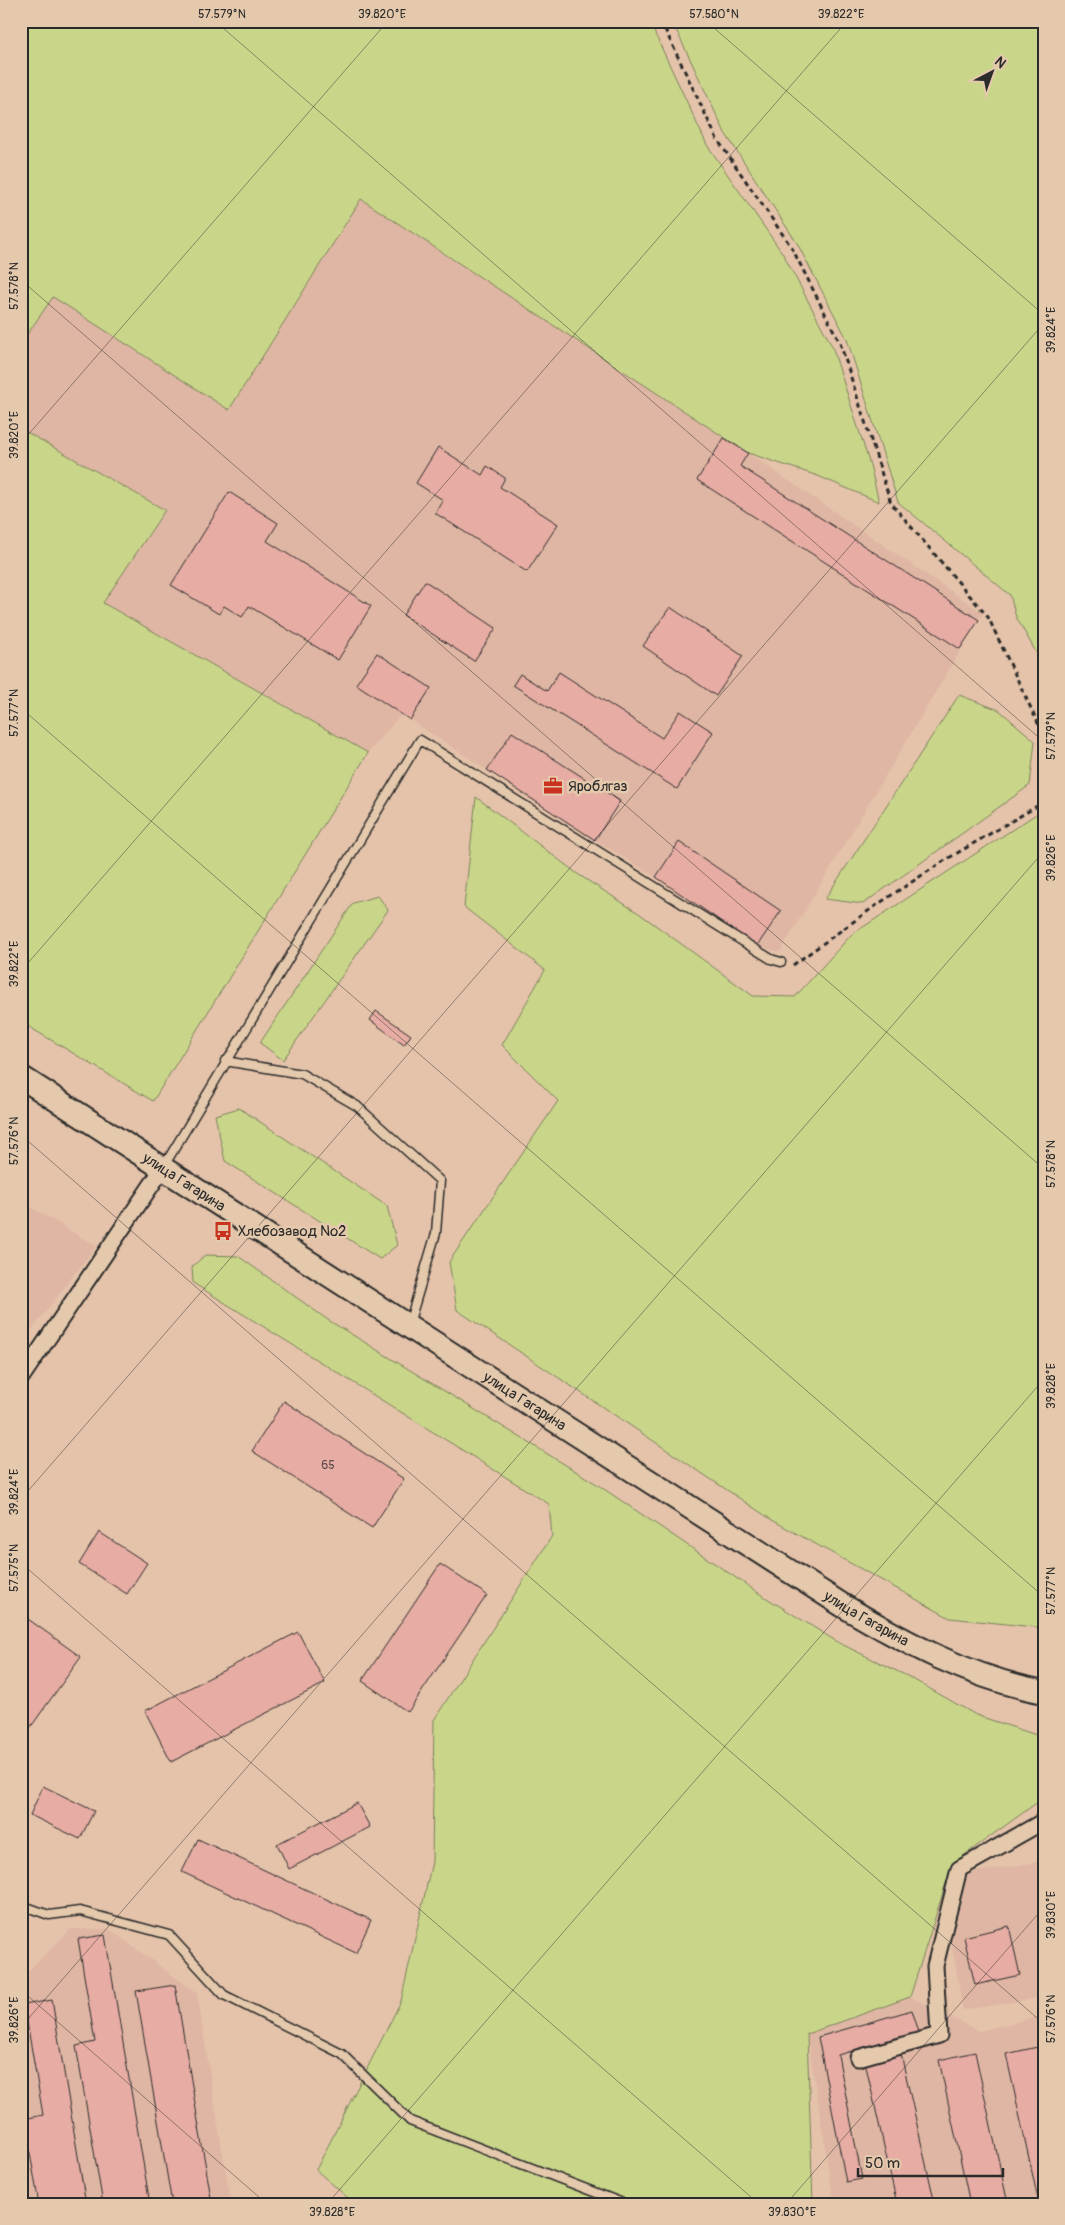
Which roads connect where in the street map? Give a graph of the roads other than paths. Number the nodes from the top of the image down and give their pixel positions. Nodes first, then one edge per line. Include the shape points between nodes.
1 (781, 962) dead end
2 (225, 1061) junction
3 (21, 1077) edge
4 (163, 1168) junction
5 (408, 1327) junction
6 (21, 1378) edge
7 (1044, 1692) edge
8 (1044, 1821) edge
9 (21, 1905) edge
10 (858, 2058) dead end
11 (625, 2204) edge

1 - 2 lane via 762,954 420,740
2 - 4 lane
2 - 5 lane via 302,1074 358,1106 440,1181 436,1233
3 - 4 main road, улица Гагарина
4 - 5 main road, улица Гагарина
4 - 6 street
5 - 7 main road, улица Гагарина via 882,1629 921,1651 961,1667
8 - 10 street via 959,1869 935,1966 939,2035
9 - 11 lane via 49,1915 80,1911 169,1935 224,1995 342,2054 410,2121

